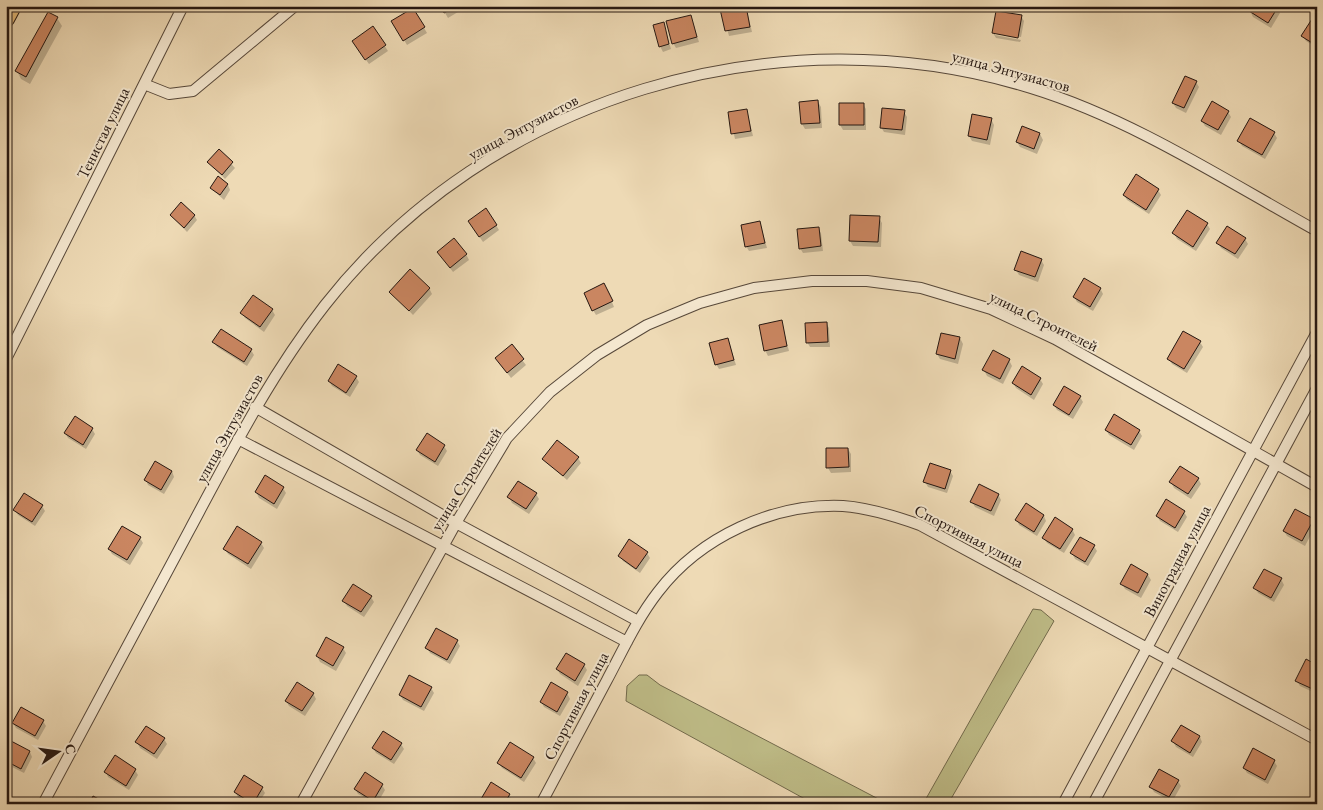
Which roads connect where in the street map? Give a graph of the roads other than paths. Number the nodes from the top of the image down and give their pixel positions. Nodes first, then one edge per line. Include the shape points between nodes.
1 (13, 6) edge
2 (183, 6) edge
3 (295, 6) edge
4 (6, 19) edge
5 (144, 84) junction
6 (1317, 231) edge
7 (1317, 332) edge
8 (6, 359) edge
9 (1317, 388) edge
10 (255, 407) junction
11 (238, 439) junction
12 (1252, 452) junction
13 (1276, 464) junction
14 (1317, 487) edge
15 (456, 522) junction
16 (443, 545) junction
17 (638, 621) junction
18 (627, 642) junction
19 (1147, 648) junction
20 (1170, 661) junction
21 (1317, 740) edge
22 (43, 804) edge
23 (301, 804) edge
24 (541, 804) edge
25 (1063, 804) edge
26 (1093, 804) edge

1 - 4 main road
2 - 5 street
3 - 5 street, Тенистая улица via 193,91 169,94
5 - 8 street, Тенистая улица
6 - 10 street, улица Энтузиастов via 1160,144 1084,107 1032,88 978,74 895,61 802,60 737,66 630,92 562,119 494,155 451,184 409,217 355,270 300,338
7 - 12 street, Виноградная улица
9 - 13 street
10 - 11 street, улица Энтузиастов
10 - 15 street
11 - 16 street
11 - 22 street, улица Энтузиастов
12 - 13 street, улица Строителей
12 - 15 street, улица Строителей via 1055,339 992,308 921,288 867,281 812,280 754,288 700,303 647,325 597,355 550,392 507,438
12 - 19 street, Виноградная улица
13 - 14 street, улица Строителей
13 - 20 street
15 - 16 street, улица Строителей
15 - 17 street
16 - 18 street
16 - 23 street, улица Строителей
17 - 18 street, Спортивная улица
17 - 19 street, Спортивная улица via 680,568 718,538 761,518 803,508 843,506 881,512 920,525
18 - 24 street, Спортивная улица
19 - 20 street, Спортивная улица
19 - 25 street, Виноградная улица
20 - 21 street, Спортивная улица
20 - 26 street

